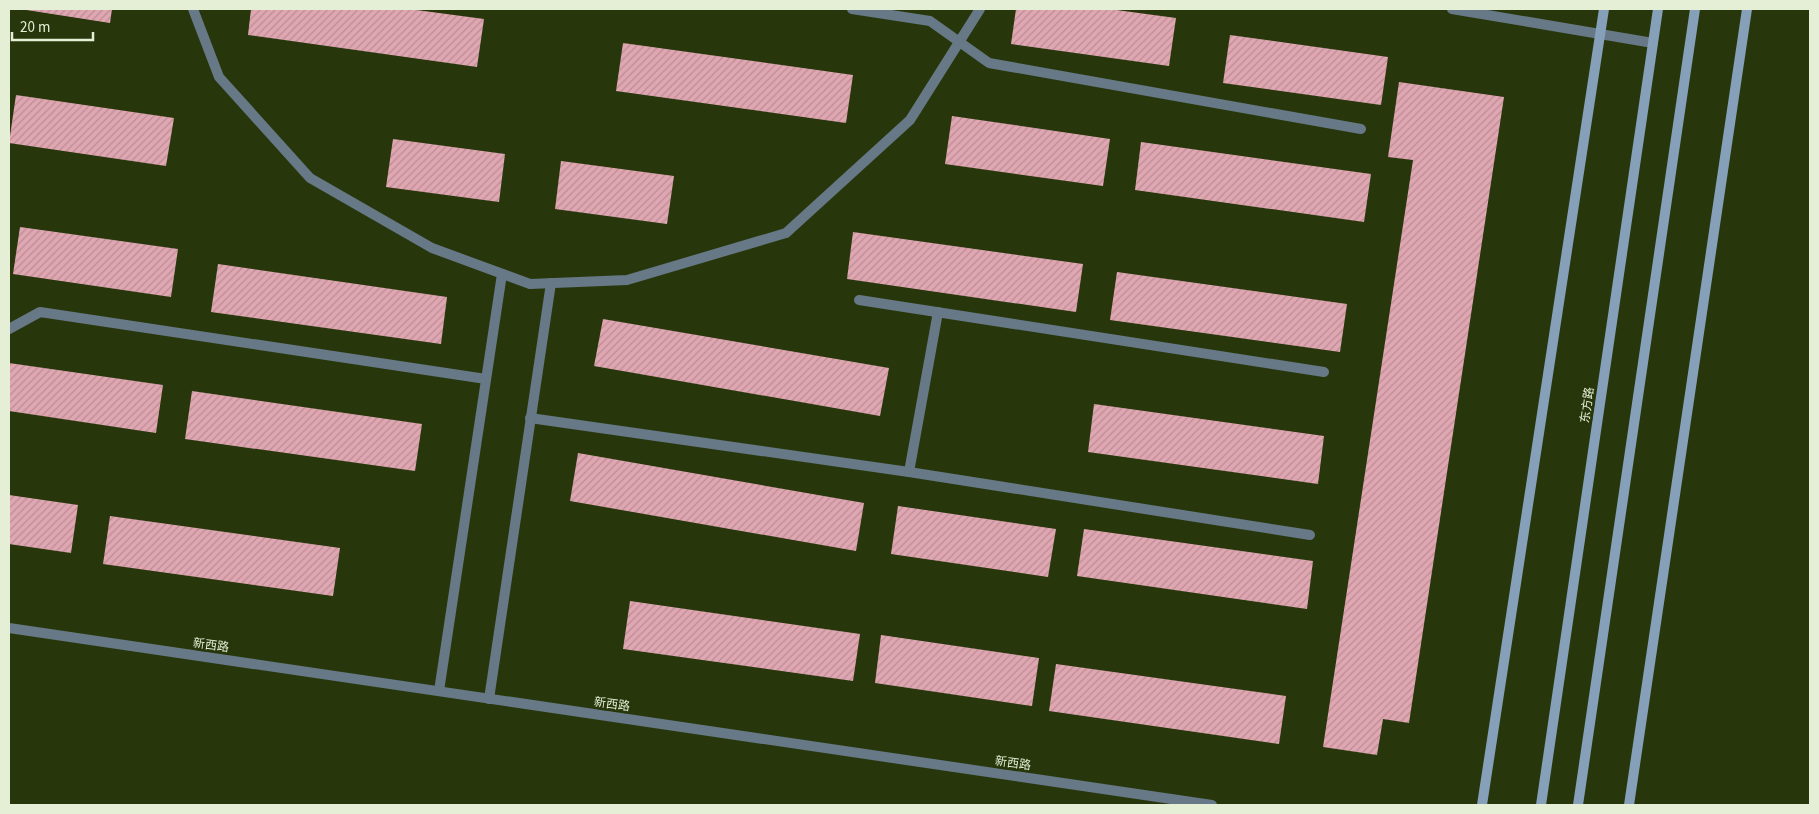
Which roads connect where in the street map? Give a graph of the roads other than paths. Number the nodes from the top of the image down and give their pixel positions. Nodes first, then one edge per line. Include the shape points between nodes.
1 (193, 9) edge
2 (852, 9) edge
3 (980, 9) edge
4 (1452, 9) edge
5 (1604, 9) edge
6 (1658, 9) edge
7 (1694, 9) edge
8 (1747, 9) edge
9 (1600, 34) junction
10 (960, 42) junction
11 (1653, 43) junction
12 (1361, 129) dead end
13 (502, 274) junction
14 (551, 283) junction
15 (859, 300) dead end
16 (938, 312) junction
17 (9, 329) edge
18 (1324, 372) dead end
19 (486, 380) junction
20 (530, 418) junction
21 (909, 472) junction
22 (1310, 535) dead end
23 (9, 628) edge
24 (439, 691) junction
25 (489, 699) junction
26 (1212, 805) edge
27 (1482, 805) edge
28 (1541, 805) edge
29 (1578, 805) edge
30 (1629, 805) edge

1 - 13 street via 219,77 310,178 432,248
2 - 10 street via 930,21
3 - 10 street
4 - 9 street
5 - 9 main road
6 - 11 main road, 东方路
7 - 29 main road
8 - 30 main road
9 - 11 street
9 - 27 main road
10 - 12 street via 989,63
10 - 14 street via 910,120 786,233 627,280
11 - 28 main road, 东方路
13 - 14 street via 530,284
13 - 19 street
14 - 20 street
15 - 16 street
16 - 18 street
16 - 21 street
17 - 19 street via 40,312
19 - 24 street
20 - 21 street
20 - 25 street
21 - 22 street
23 - 24 street, 新西路
24 - 25 street, 新西路
25 - 26 street, 新西路

